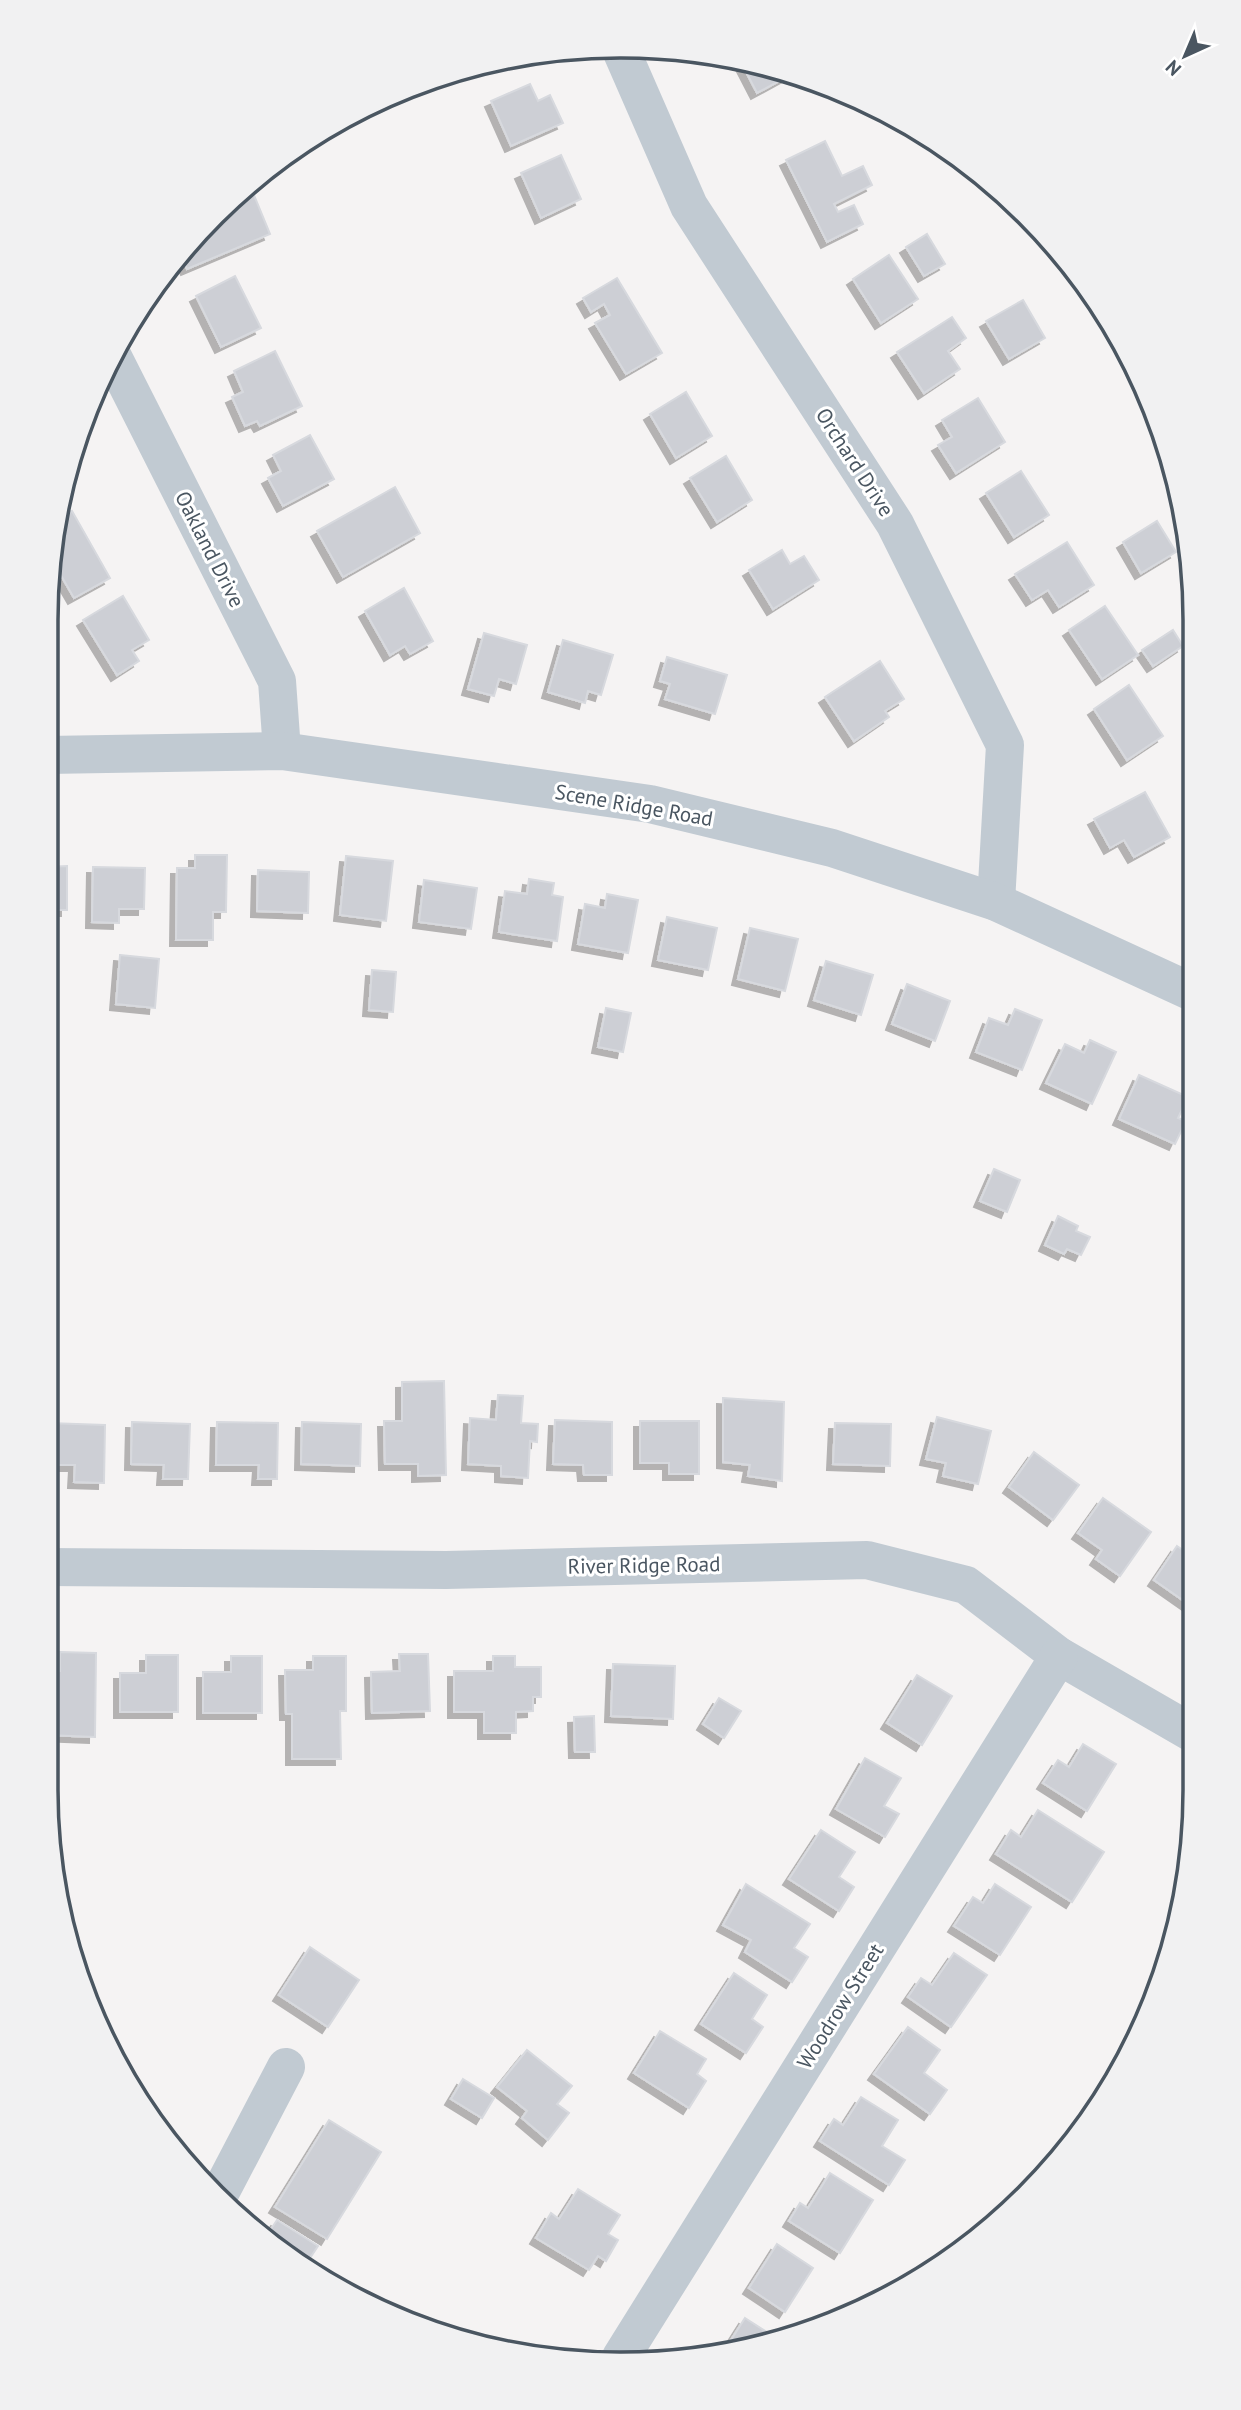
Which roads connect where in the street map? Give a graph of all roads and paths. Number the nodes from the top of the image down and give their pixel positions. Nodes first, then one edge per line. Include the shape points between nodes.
1 (624, 58) edge
2 (118, 367) edge
3 (282, 751) junction
4 (58, 755) edge
5 (996, 902) junction
6 (1183, 988) edge
7 (58, 1567) edge
8 (1059, 1656) junction
9 (1183, 1728) edge
10 (286, 2067) dead end
11 (223, 2187) edge
12 (624, 2352) edge

1 - 5 street, Orchard Drive via 689,206 895,524 1005,745
2 - 3 street, Oakland Drive via 277,681
3 - 4 street, Scene Ridge Road
3 - 5 street, Scene Ridge Road via 650,804 832,848
5 - 6 street, Scene Ridge Road
7 - 8 street, River Ridge Road via 446,1570 867,1560 966,1585
8 - 9 street, River Ridge Road
8 - 12 street, Woodrow Street
10 - 11 street

